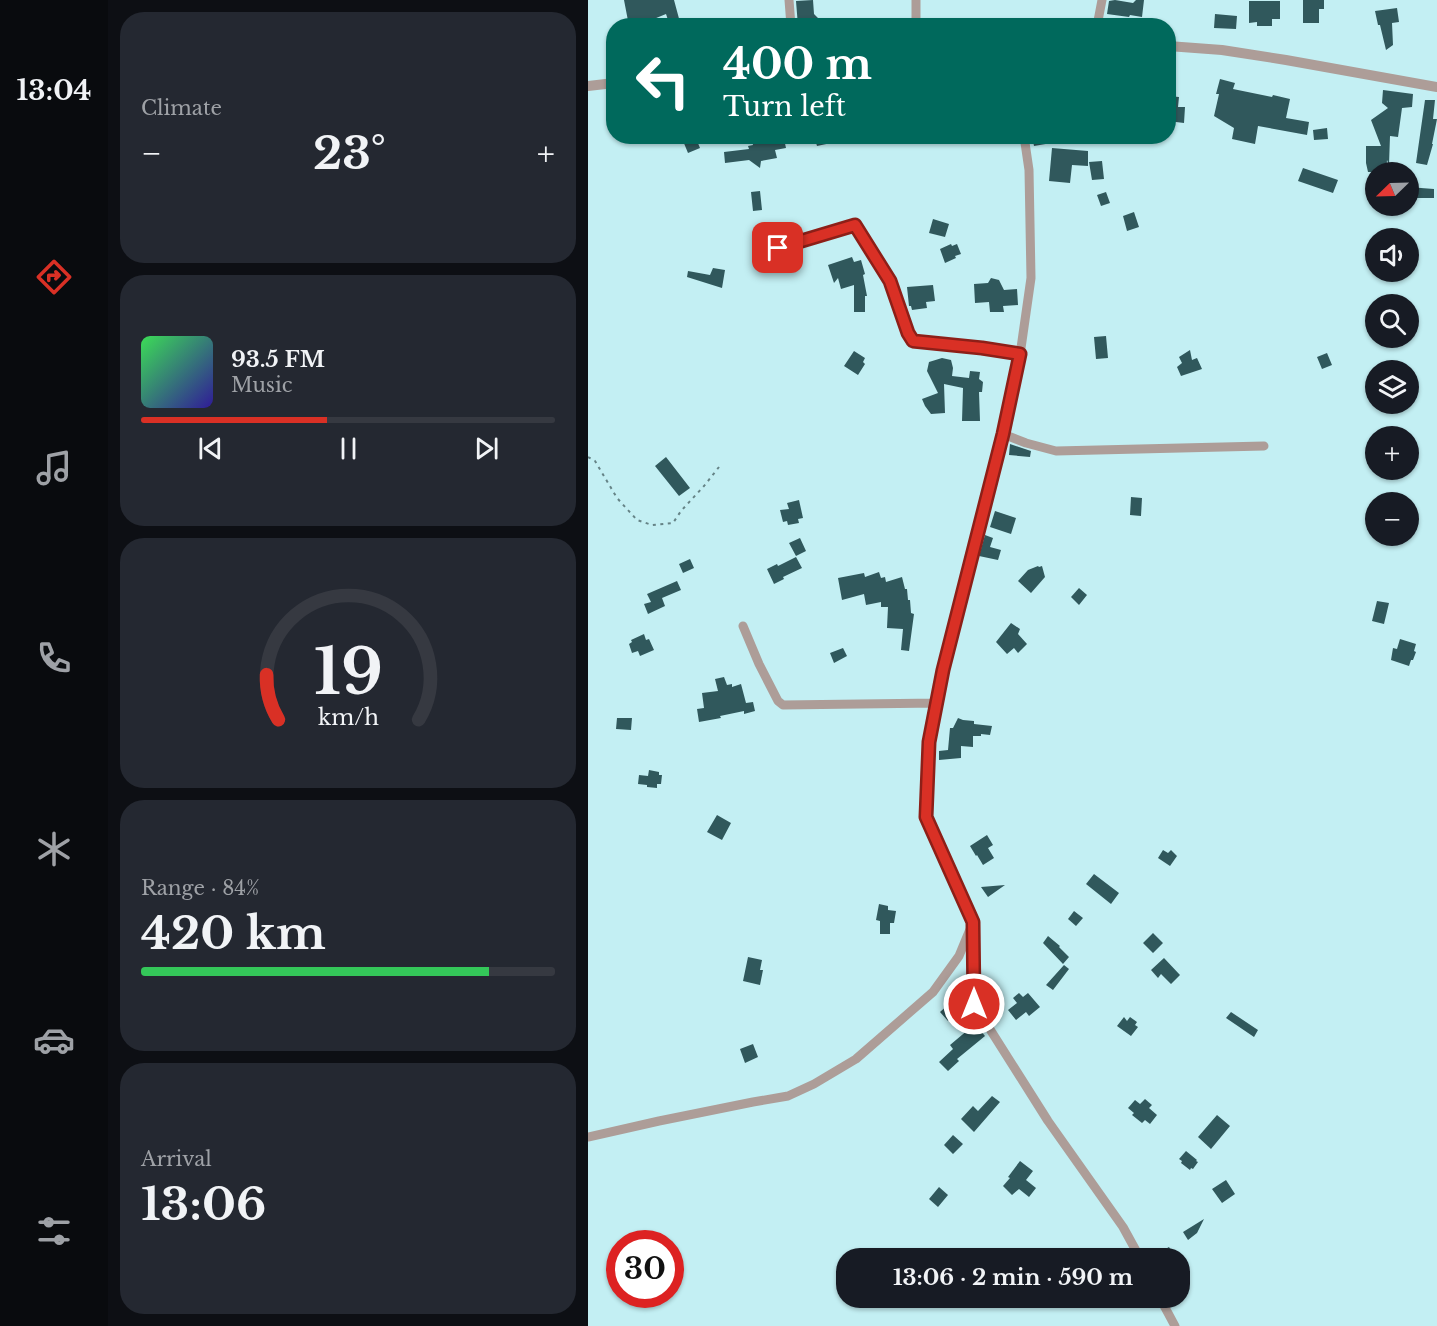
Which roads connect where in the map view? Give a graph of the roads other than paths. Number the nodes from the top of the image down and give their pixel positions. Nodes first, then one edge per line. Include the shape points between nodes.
1 (789, 0) edge
2 (916, 0) edge
3 (1102, 0) edge
4 (790, 18) edge
5 (916, 18) edge
6 (1099, 18) edge
7 (1176, 47) edge
8 (606, 84) edge
9 (588, 86) edge
10 (1437, 87) edge
11 (1025, 144) edge
12 (760, 252) dead end
13 (1020, 354) junction
14 (1003, 434) junction
15 (1264, 446) dead end
16 (743, 626) dead end
17 (937, 703) junction
18 (973, 922) junction
19 (588, 1137) edge
20 (1135, 1248) edge
21 (1165, 1308) edge
22 (1175, 1326) edge

1 - 4 street
2 - 5 street
3 - 6 street
7 - 10 street via 1276,58
8 - 9 street
11 - 13 street via 1031,278
12 - 13 street via 855,225 890,281 913,341
13 - 14 street
14 - 15 street via 1056,451
14 - 17 street
16 - 17 street via 783,705
17 - 18 street via 929,742 926,817
18 - 19 street via 959,956 933,992 856,1059 814,1084 788,1096
18 - 20 street via 974,1004
21 - 22 street

